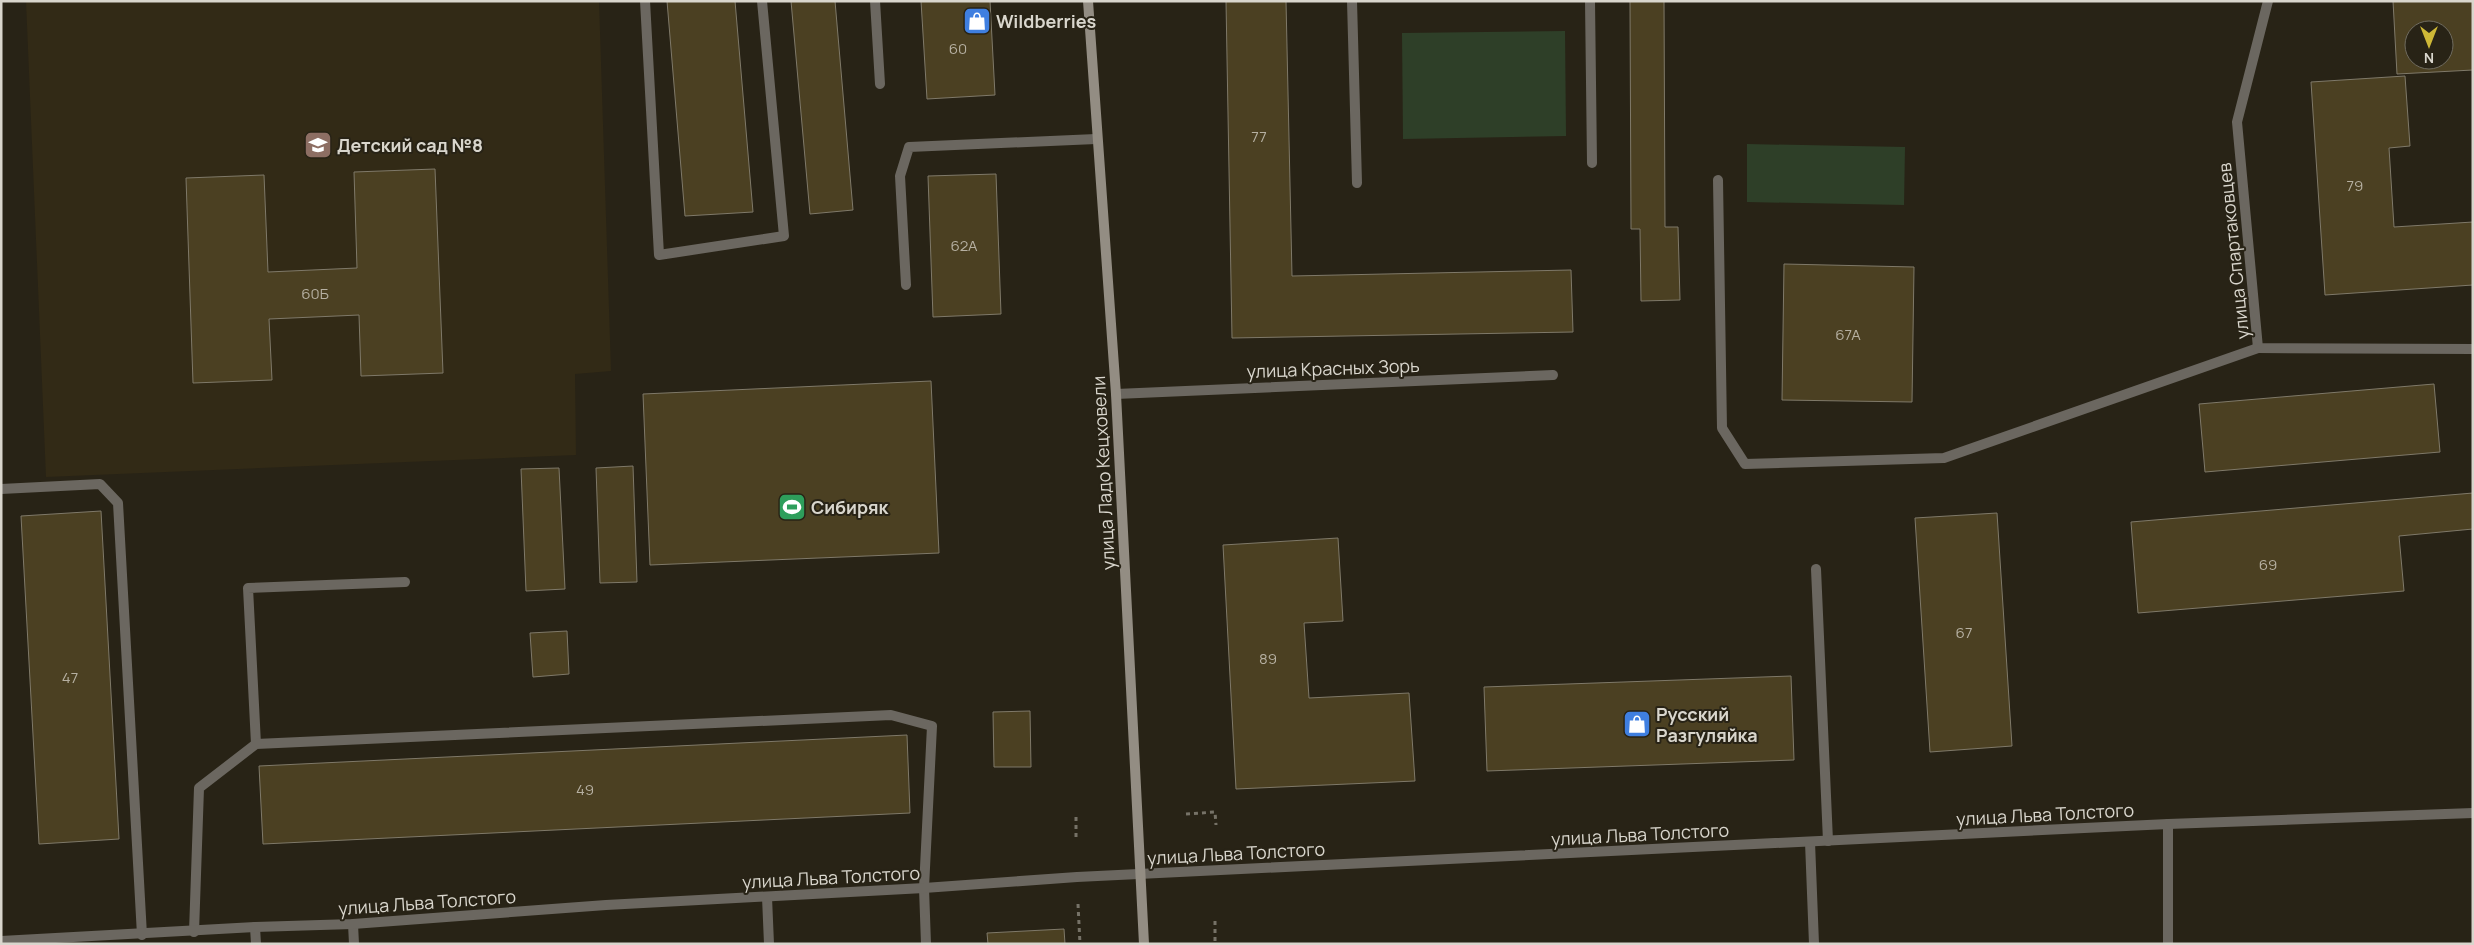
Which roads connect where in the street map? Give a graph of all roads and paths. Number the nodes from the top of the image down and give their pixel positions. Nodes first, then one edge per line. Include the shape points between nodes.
1 (645, 1) edge
2 (762, 1) edge
3 (875, 1) edge
4 (1088, 1) edge
5 (1352, 1) edge
6 (1590, 1) edge
7 (2268, 1) edge
8 (880, 84) dead end
9 (1096, 139) junction
10 (1592, 163) dead end
11 (1718, 180) dead end
12 (1357, 183) dead end
13 (906, 285) dead end
14 (2258, 348) junction
15 (2473, 349) edge
16 (1552, 375) dead end
17 (1116, 394) junction
18 (1, 489) edge
19 (1816, 569) dead end
20 (405, 582) dead end
21 (256, 744) junction
22 (2473, 813) edge
23 (1186, 814) dead end
24 (1076, 817) dead end
25 (1216, 824) dead end
26 (2168, 824) junction
27 (1076, 840) dead end
28 (1828, 840) junction
29 (1810, 842) junction
30 (1141, 874) junction
31 (924, 888) junction
32 (767, 897) junction
33 (1078, 904) dead end
34 (1215, 920) dead end
35 (353, 924) junction
36 (255, 927) junction
37 (194, 932) junction
38 (142, 935) junction
39 (1, 941) edge
40 (72, 941) edge
41 (256, 944) edge
42 (354, 944) edge
43 (769, 944) edge
44 (926, 944) edge
45 (1080, 944) edge
46 (1144, 944) edge
47 (1215, 944) edge
48 (1814, 944) edge
49 (2168, 944) edge

1 - 2 street via 659,255 784,236
3 - 8 street
4 - 9 main road, улица Ладо Кецховели
5 - 12 street
6 - 10 street
7 - 14 street, улица Спартаковцев via 2237,122
9 - 13 street via 909,147 900,176
9 - 17 main road, улица Ладо Кецховели
11 - 14 street via 1722,428 1745,464 1944,458
14 - 15 street, улица Спартаковцев
16 - 17 street, улица Красных Зорь
17 - 30 main road, улица Ладо Кецховели
18 - 38 street via 100,484 118,503
19 - 28 street
20 - 21 street via 248,588
21 - 31 street via 891,715 932,726
21 - 37 street via 199,788
22 - 26 street, улица Льва Толстого
23 - 25 path via 1215,812
24 - 27 path
26 - 28 street, улица Льва Толстого
26 - 49 street
28 - 29 street, улица Льва Толстого
29 - 30 street, улица Льва Толстого
29 - 48 street
30 - 31 street, улица Льва Толстого
30 - 46 main road, улица Ладо Кецховели
31 - 32 street, улица Льва Толстого
31 - 44 street
32 - 35 street, улица Льва Толстого
32 - 43 street
33 - 45 path
34 - 47 path
35 - 36 street, улица Льва Толстого
35 - 42 street
36 - 37 street, улица Льва Толстого
36 - 41 street
37 - 38 street, улица Льва Толстого
38 - 40 street, улица Льва Толстого
39 - 40 street, улица Льва Толстого

